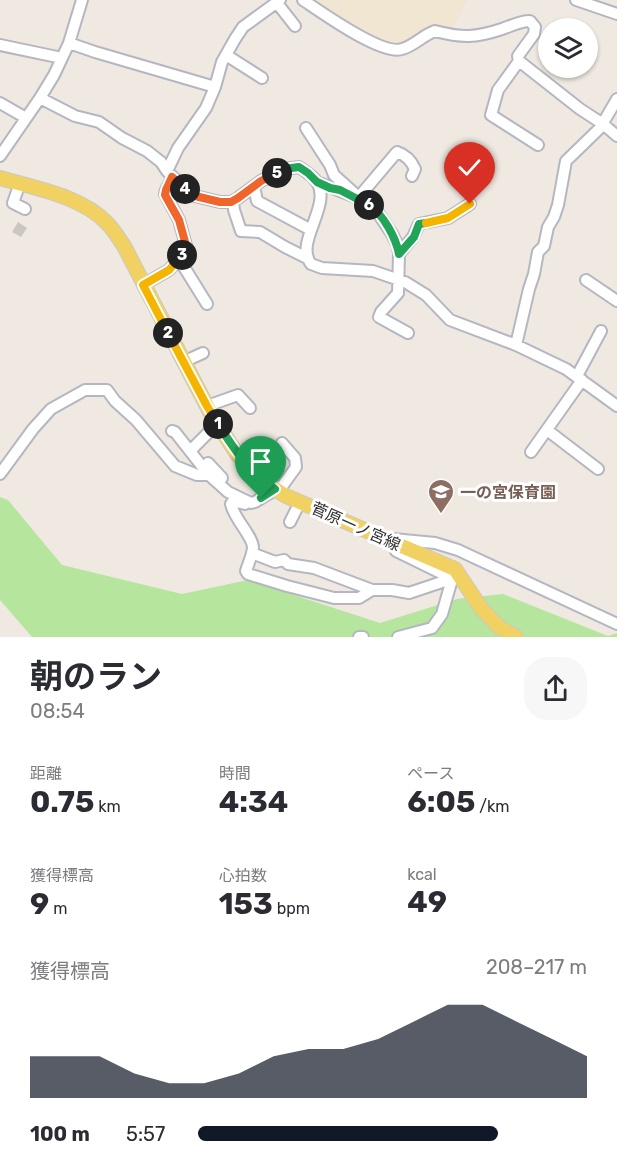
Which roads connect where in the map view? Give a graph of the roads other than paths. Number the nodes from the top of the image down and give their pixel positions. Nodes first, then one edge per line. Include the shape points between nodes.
1 (81, 0) edge
2 (303, 0) edge
3 (576, 0) edge
4 (279, 1) edge
5 (617, 14) edge
6 (295, 26) dead end
7 (69, 44) junction
8 (0, 45) edge
9 (226, 55) junction
10 (62, 58) junction
11 (519, 61) junction
12 (262, 78) dead end
13 (215, 87) junction
14 (40, 98) junction
15 (617, 99) edge
16 (0, 103) edge
17 (26, 118) junction
18 (603, 124) junction
19 (306, 128) dead end
20 (617, 136) edge
21 (537, 145) dead end
22 (0, 156) edge
23 (170, 174) junction
24 (334, 175) junction
25 (412, 176) dead end
26 (0, 178) edge
27 (317, 182) junction
28 (20, 183) junction
29 (254, 186) junction
30 (340, 190) junction
31 (358, 198) junction
32 (233, 201) junction
33 (470, 204) dead end
34 (25, 209) dead end
35 (311, 230) junction
36 (399, 254) junction
37 (307, 258) junction
38 (179, 259) junction
39 (399, 280) junction
40 (586, 280) dead end
41 (143, 285) junction
42 (617, 301) edge
43 (207, 304) dead end
44 (601, 331) dead end
45 (408, 333) dead end
46 (516, 345) junction
47 (203, 353) dead end
48 (183, 362) junction
49 (579, 378) junction
50 (207, 406) junction
51 (617, 406) edge
52 (249, 408) dead end
53 (218, 424) junction
54 (547, 430) junction
55 (172, 431) dead end
56 (282, 443) dead end
57 (193, 447) dead end
58 (531, 452) dead end
59 (208, 463) dead end
60 (598, 469) dead end
61 (172, 472) dead end
62 (0, 474) edge
63 (209, 475) junction
64 (275, 489) junction
65 (233, 501) junction
66 (253, 502) junction
67 (300, 502) junction
68 (290, 522) dead end
69 (393, 542) junction
70 (252, 553) junction
71 (455, 569) junction
72 (372, 590) junction
73 (617, 624) edge
74 (398, 637) edge
75 (516, 637) edge

1 - 7 street
2 - 11 street via 391,51 435,31 456,37 471,36 528,20 535,31 518,56
3 - 5 street
4 - 6 street
4 - 9 street via 243,27
7 - 10 street
7 - 13 street
8 - 10 street
9 - 12 street
9 - 13 street
10 - 14 street
11 - 18 street
11 - 21 street via 498,90 491,115
13 - 23 street via 206,108 178,148
14 - 17 street
14 - 23 street via 75,116 99,122 147,151
15 - 18 street
16 - 17 street
17 - 22 street
18 - 20 street
18 - 46 street via 566,161 558,206 544,246 538,252
19 - 24 street
23 - 32 street via 195,196
23 - 38 street via 165,195 179,220 187,249
24 - 30 street
24 - 31 street
25 - 31 street via 412,161 397,152
26 - 28 main road, 菅原一ノ宮線
27 - 29 street via 299,167 291,167
27 - 30 street
27 - 35 street via 320,196
28 - 34 street via 13,203
28 - 41 main road, 菅原一ノ宮線 via 92,210 124,246
29 - 32 street
29 - 35 street via 257,201
30 - 31 street
31 - 36 street via 376,210 392,234
32 - 37 street via 241,231 260,232
33 - 36 street via 448,218 419,224 414,237
35 - 37 street
36 - 39 street
37 - 39 street via 322,268 373,271
38 - 41 street via 169,270
38 - 43 street
39 - 45 street via 398,293 379,317
39 - 46 street via 426,295 450,320
40 - 42 street
41 - 48 main road, 菅原一ノ宮線
44 - 49 street
46 - 49 street
47 - 48 street
48 - 50 main road, 菅原一ノ宮線
49 - 51 street
49 - 54 street
50 - 52 street via 238,395
50 - 53 main road, 菅原一ノ宮線
53 - 57 street
53 - 64 main road, 菅原一ノ宮線 via 237,454
54 - 58 street
54 - 60 street
55 - 63 street
56 - 64 street via 295,458 296,467 283,485
59 - 66 street via 231,487
61 - 65 street via 211,484
62 - 63 street via 51,408 85,390 107,390 175,466 197,475
63 - 66 street via 228,492
64 - 66 street
64 - 67 main road, 菅原一ノ宮線
65 - 66 street
65 - 70 street via 232,510 251,540
67 - 68 street
67 - 69 main road, 菅原一ノ宮線
69 - 71 main road, 菅原一ノ宮線
69 - 72 street via 396,551 444,578 409,593
69 - 73 street via 435,543 452,548
70 - 72 street via 275,562 284,560 314,568
70 - 72 street via 248,574 334,598 359,598
71 - 74 street via 442,614 432,628
71 - 75 main road via 481,608 499,627

